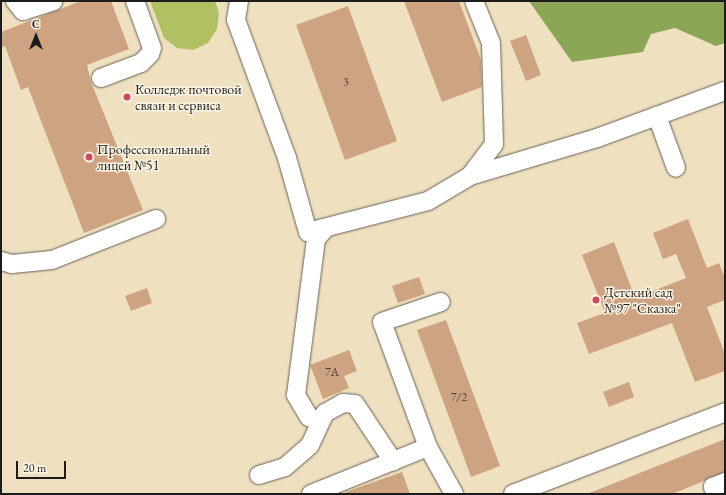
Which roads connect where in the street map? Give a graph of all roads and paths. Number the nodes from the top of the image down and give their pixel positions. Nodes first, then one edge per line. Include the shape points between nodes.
1 (15, 1) edge
2 (53, 1) edge
3 (135, 1) edge
4 (239, 1) edge
5 (474, 1) edge
6 (101, 78) dead end
7 (725, 91) edge
8 (657, 116) junction
9 (676, 168) dead end
10 (470, 176) junction
11 (156, 219) dead end
12 (326, 228) junction
13 (1, 261) edge
14 (441, 302) dead end
15 (725, 412) edge
16 (320, 422) junction
17 (428, 447) junction
18 (393, 461) junction
19 (259, 475) dead end
20 (725, 482) edge
21 (311, 494) edge
22 (454, 494) edge
23 (513, 494) edge
24 (716, 494) edge

1 - 2 lane via 23,11
3 - 6 lane via 152,48 150,54 141,63
4 - 12 lane via 236,20 287,158 308,232
5 - 10 lane via 491,43 494,144
7 - 8 lane
8 - 9 lane
8 - 10 lane via 597,138
10 - 12 lane via 428,201
11 - 13 lane via 52,260 12,264
12 - 16 lane via 316,239 296,396 308,417
14 - 17 lane via 382,322
15 - 23 lane
16 - 18 lane via 325,413 343,403 355,404
16 - 19 lane via 310,445 285,467
17 - 18 lane
17 - 22 lane
18 - 21 lane
20 - 24 lane via 713,487

